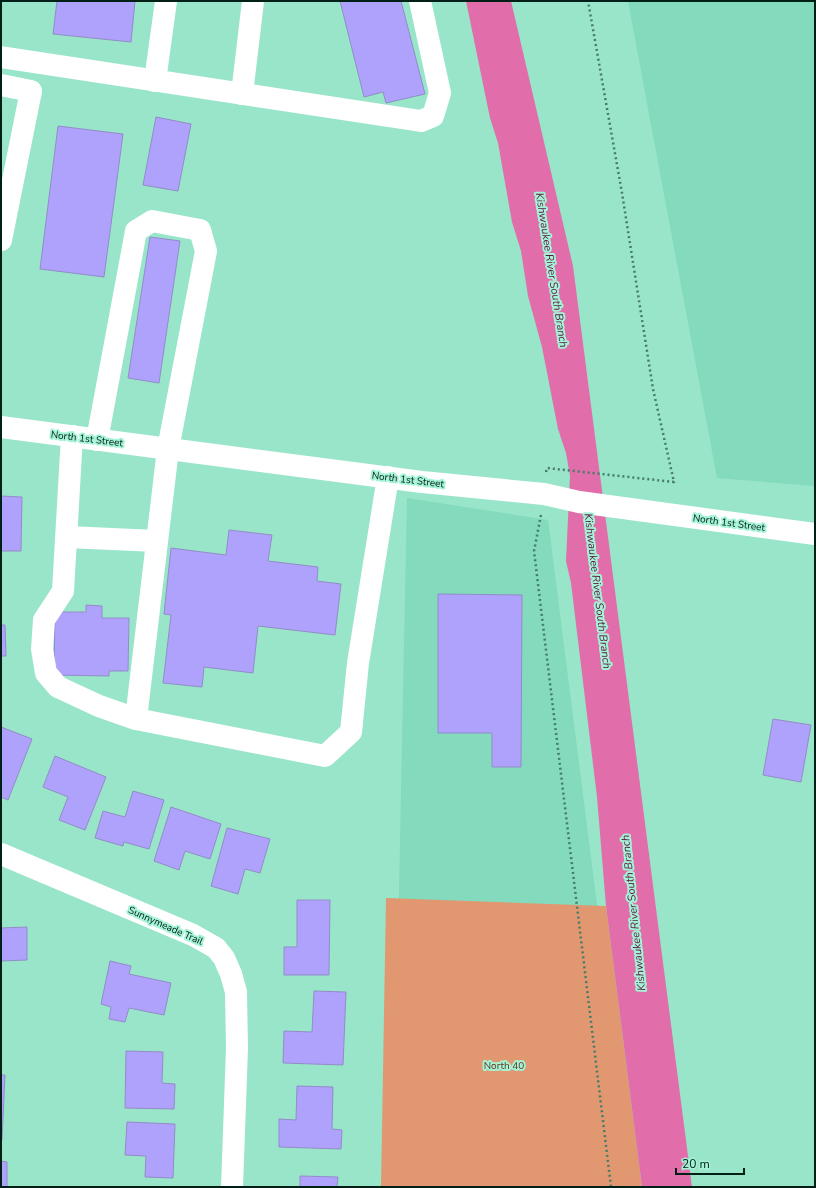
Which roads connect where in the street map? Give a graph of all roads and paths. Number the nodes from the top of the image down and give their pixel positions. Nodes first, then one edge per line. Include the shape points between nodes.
1 (166, 1) edge
2 (253, 1) edge
3 (420, 1) edge
4 (588, 1) edge
5 (1, 57) edge
6 (155, 81) junction
7 (1, 85) edge
8 (242, 94) junction
9 (1, 240) edge
10 (1, 427) edge
11 (72, 436) junction
12 (97, 440) junction
13 (168, 449) junction
14 (388, 477) junction
15 (544, 494) junction
16 (815, 534) edge
17 (66, 537) junction
18 (157, 541) junction
19 (136, 719) junction
20 (1, 854) edge
21 (232, 1187) edge
22 (611, 1187) edge

1 - 6 street
2 - 8 street
3 - 8 street via 440,93 433,116 421,121
4 - 15 path via 653,389 674,482 547,468
5 - 6 street
6 - 8 street
7 - 9 street via 31,91
10 - 11 street, North 1st Street
11 - 12 street, North 1st Street
11 - 17 street
12 - 13 street, North 1st Street
12 - 13 street via 136,231 152,221 200,230 206,251
13 - 14 street, North 1st Street
13 - 18 street
14 - 15 street, North 1st Street
14 - 19 street via 358,663 351,732 325,756
15 - 16 street, North 1st Street via 579,502
15 - 22 path via 534,551
17 - 18 street
17 - 19 street via 63,591 44,620 42,649 46,673 58,687 99,706
18 - 19 street
20 - 21 street, Sunnymeade Trail via 193,935 216,948 224,958 232,974 236,992 237,1048

